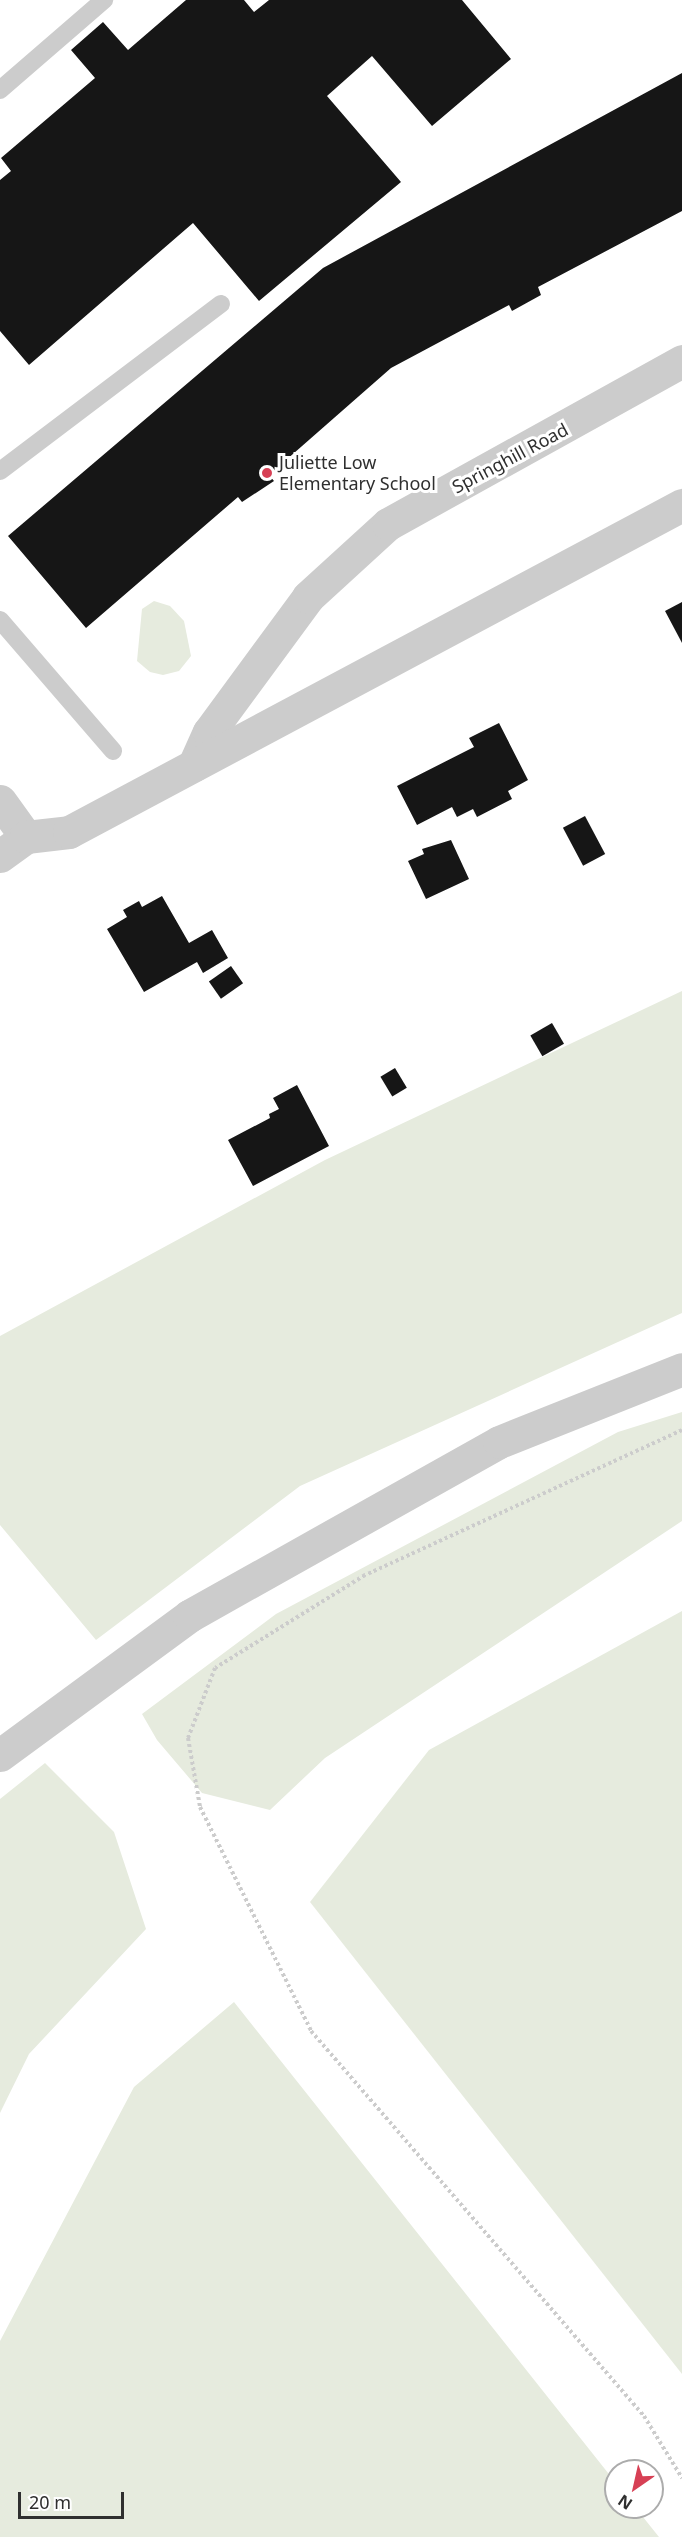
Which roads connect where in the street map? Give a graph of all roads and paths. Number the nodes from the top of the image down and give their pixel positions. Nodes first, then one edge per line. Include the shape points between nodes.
1 (104, 0) edge
2 (0, 90) edge
3 (221, 304) dead end
4 (682, 362) edge
5 (0, 471) edge
6 (682, 506) edge
7 (0, 620) edge
8 (113, 751) dead end
9 (194, 765) junction
10 (0, 801) edge
11 (13, 846) edge
12 (682, 1369) edge
13 (682, 1430) edge
14 (0, 1755) edge
15 (682, 2478) edge

1 - 2 lane
3 - 5 lane
4 - 9 street, Springhill Road via 388,524 308,597 209,732
6 - 9 street
7 - 8 lane
9 - 11 street via 69,832
10 - 11 street
12 - 14 street via 499,1442 189,1616
13 - 15 path via 365,1575 215,1668 188,1738 200,1808 311,2031 644,2416

